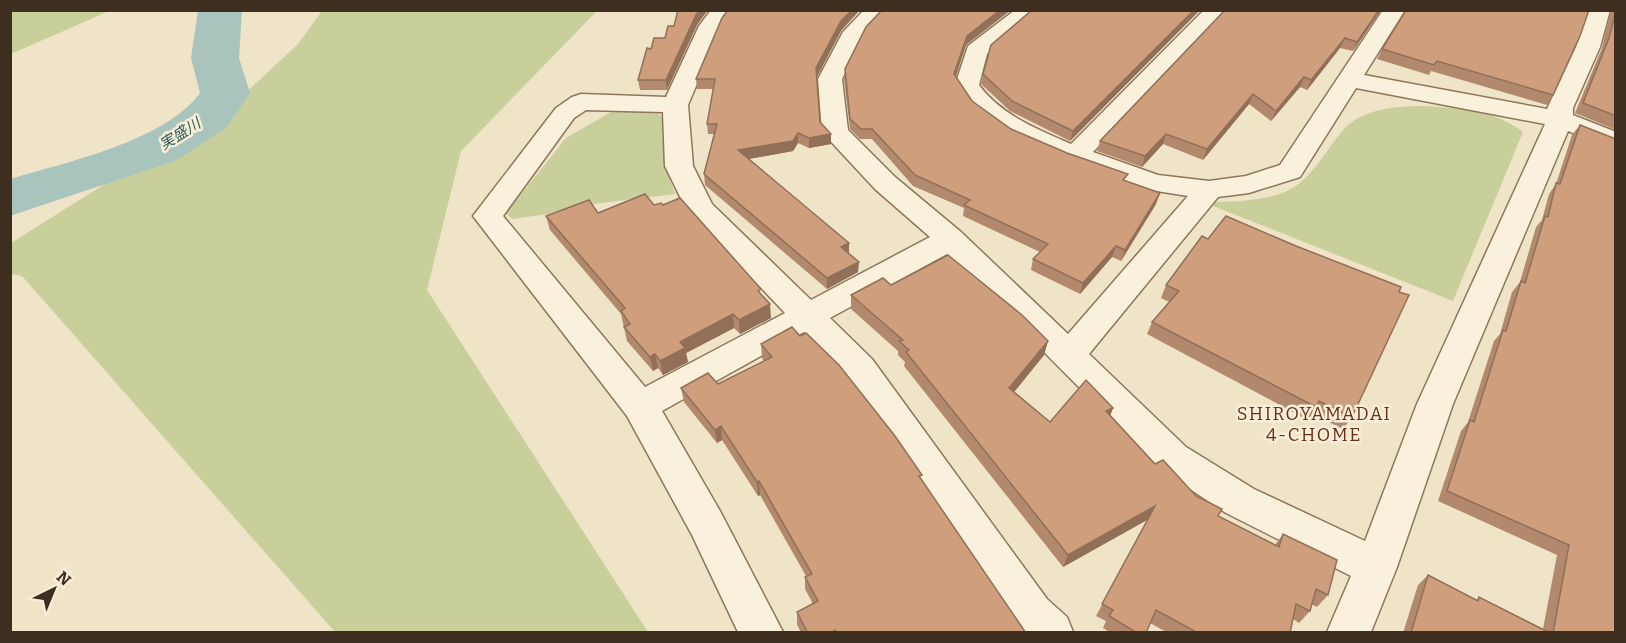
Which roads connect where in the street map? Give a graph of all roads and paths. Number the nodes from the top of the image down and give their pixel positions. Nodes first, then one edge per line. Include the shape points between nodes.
1 (723, 10) edge
2 (877, 10) edge
3 (1217, 10) edge
4 (1394, 10) edge
5 (1599, 10) edge
6 (1014, 13) edge
7 (1349, 79) junction
8 (675, 105) junction
9 (1560, 119) junction
10 (1616, 142) edge
11 (1076, 155) junction
12 (1209, 190) junction
13 (950, 239) junction
14 (806, 316) junction
15 (1069, 355) junction
16 (640, 406) junction
17 (1376, 567) junction
18 (761, 633) edge
19 (1051, 633) edge
20 (1349, 633) edge

1 - 8 street via 710,26
2 - 13 street via 854,32 830,79 835,132 885,183
3 - 11 street
4 - 7 street
5 - 9 street via 1588,47 1560,108
6 - 11 street via 976,51 967,85 981,105 1019,131
7 - 9 street
7 - 12 street via 1290,171 1249,184
8 - 14 street via 679,166 700,209
8 - 16 street via 581,102 565,113 488,216
9 - 10 street
9 - 17 street via 1435,404
11 - 12 street via 1155,183
12 - 15 street
13 - 14 street
13 - 15 street
14 - 16 street
14 - 19 street via 860,368 1032,614
15 - 17 street via 1173,458 1240,501
16 - 18 street via 706,523
17 - 20 street

